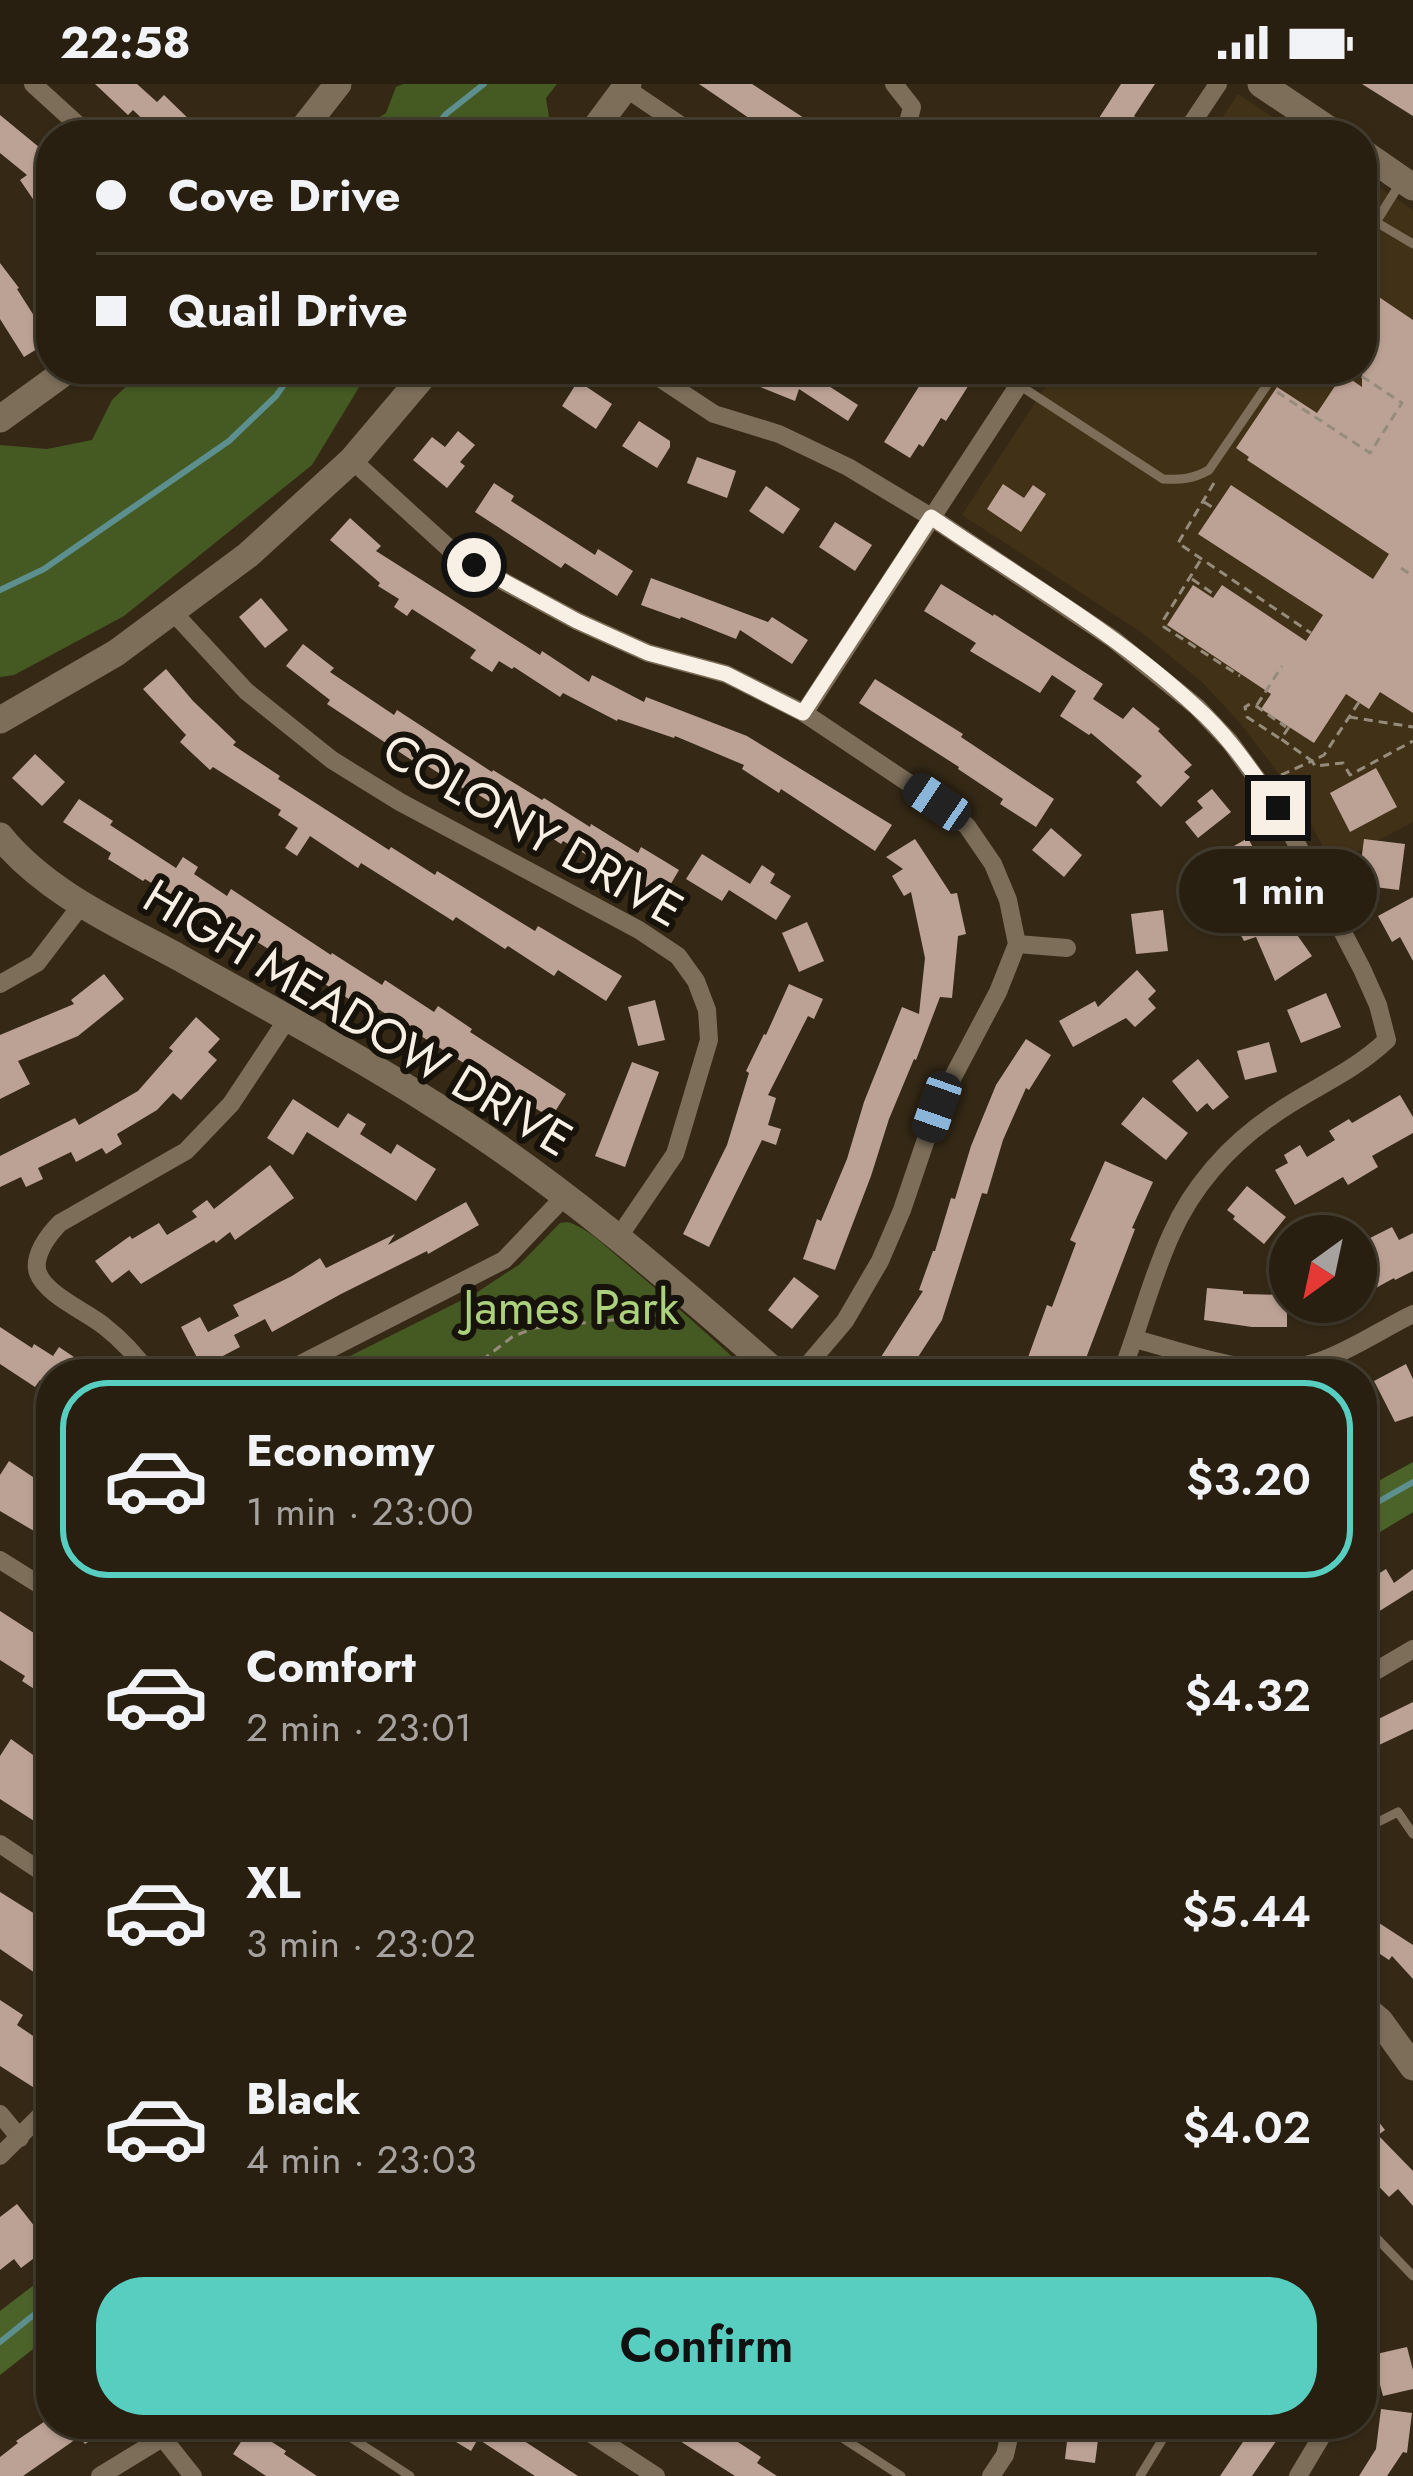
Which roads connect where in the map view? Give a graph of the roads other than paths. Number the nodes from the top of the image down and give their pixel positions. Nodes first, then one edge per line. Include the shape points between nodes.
1 (33, 84) edge
2 (338, 84) edge
3 (894, 84) edge
4 (1218, 84) edge
5 (1262, 84) edge
6 (626, 85) edge
7 (73, 120) edge
8 (310, 120) edge
9 (601, 120) edge
10 (674, 120) edge
11 (909, 120) edge
12 (1194, 120) edge
13 (1315, 120) edge
14 (1377, 162) edge
15 (1408, 183) edge
16 (1377, 221) edge
17 (1377, 223) edge
18 (1413, 244) edge
19 (45, 384) edge
20 (416, 384) edge
21 (669, 384) edge
22 (1019, 384) edge
23 (1034, 384) edge
24 (1268, 384) edge
25 (3, 410) edge
26 (352, 460) junction
27 (931, 517) junction
28 (172, 611) junction
29 (803, 713) junction
30 (0, 720) edge
31 (0, 836) edge
32 (82, 904) junction
33 (1017, 944) junction
34 (1067, 948) dead end
35 (0, 984) edge
36 (288, 1018) junction
37 (565, 1196) junction
38 (618, 1238) junction
39 (1413, 1314) edge
40 (1135, 1339) junction
41 (138, 1359) edge
42 (310, 1359) edge
43 (761, 1359) edge
44 (812, 1359) edge
45 (1127, 1359) edge
46 (1208, 1359) edge
47 (1323, 1359) edge
48 (0, 1559) edge
49 (36, 1582) edge
50 (1413, 1649) edge
51 (1377, 1670) edge
52 (1413, 1802) edge
53 (1398, 1812) junction
54 (1377, 1822) edge
55 (1413, 1834) edge
56 (0, 1844) edge
57 (36, 1868) edge
58 (1377, 2018) edge
59 (1413, 2067) edge
60 (0, 2114) edge
61 (36, 2121) edge
62 (20, 2138) junction
63 (0, 2156) edge
64 (1377, 2238) edge
65 (1413, 2276) edge
66 (160, 2439) edge
67 (163, 2439) edge
68 (352, 2439) edge
69 (599, 2439) edge
70 (844, 2439) edge
71 (1009, 2439) edge
72 (1163, 2439) edge
73 (1320, 2439) edge
74 (100, 2476) edge
75 (193, 2476) edge
76 (410, 2476) edge
77 (656, 2476) edge
78 (901, 2476) edge
79 (991, 2476) edge
80 (1140, 2476) edge
81 (1298, 2476) edge

1 - 7 street
2 - 8 street
3 - 11 street via 912,107
4 - 12 street
5 - 13 street
6 - 9 street
6 - 10 street
14 - 15 street
15 - 16 lane
17 - 18 lane
19 - 25 street
20 - 26 street
21 - 27 street via 714,414 848,466
22 - 27 street
23 - 24 lane via 1163,479 1181,480 1209,470
26 - 28 street
26 - 29 street via 453,552 495,577 648,653 726,674
27 - 29 street
27 - 40 street via 1140,659 1230,742 1278,808 1362,969 1388,1040 1271,1116 1217,1163 1171,1234
28 - 30 street
28 - 38 street, COLONY DRIVE via 246,691 332,760 640,929 678,956 696,981 709,1040 689,1108 675,1154
29 - 33 street via 967,826 993,864
31 - 32 street, HIGH MEADOW DRIVE
32 - 35 street via 37,963
32 - 36 street, HIGH MEADOW DRIVE
33 - 34 street
33 - 44 street via 937,1107 880,1261
36 - 37 street, HIGH MEADOW DRIVE
36 - 41 street via 231,1104 186,1150 47,1236 38,1274
37 - 38 street, HIGH MEADOW DRIVE
37 - 42 street via 504,1260
38 - 43 street, HIGH MEADOW DRIVE
39 - 47 street
40 - 45 street
40 - 46 street
48 - 49 street
50 - 51 street
52 - 53 lane
53 - 54 lane
53 - 55 lane
56 - 57 street
58 - 59 street
60 - 62 street
61 - 62 street
62 - 63 street
64 - 65 lane
66 - 74 street
67 - 75 street
68 - 76 lane
69 - 77 street
70 - 78 lane
71 - 79 street
72 - 80 lane
73 - 81 street

